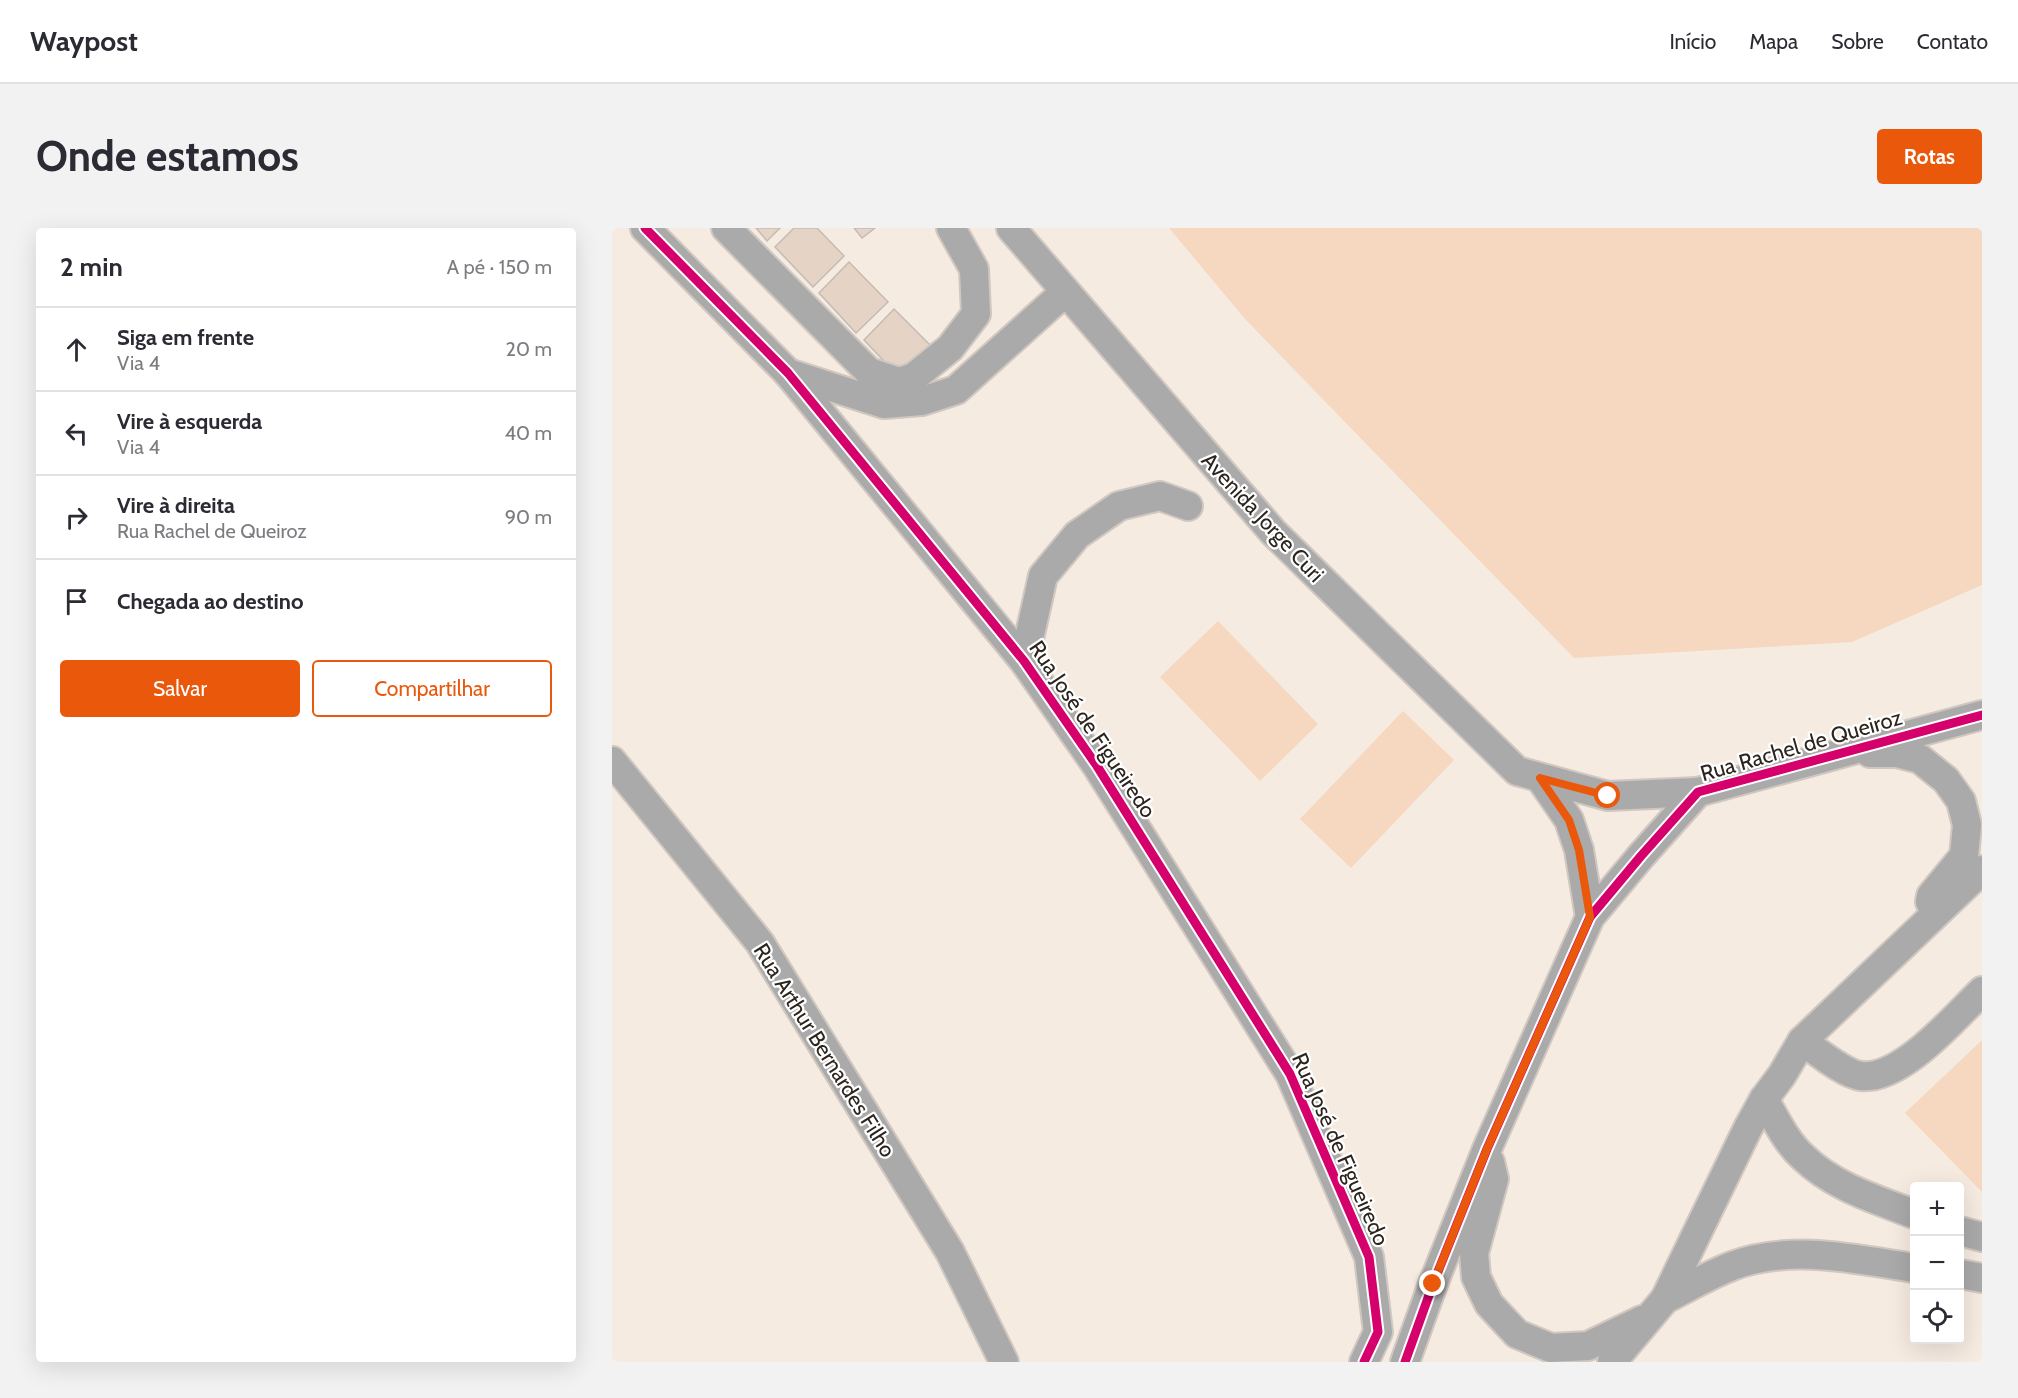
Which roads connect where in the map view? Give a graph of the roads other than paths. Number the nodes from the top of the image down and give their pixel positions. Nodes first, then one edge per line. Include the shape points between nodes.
1 (645, 228) edge
2 (726, 228) edge
3 (951, 228) edge
4 (1011, 228) edge
5 (1065, 292) junction
6 (788, 373) junction
7 (1188, 506) dead end
8 (1024, 661) junction
9 (1982, 715) edge
10 (1842, 753) junction
11 (612, 761) edge
12 (1540, 778) junction
13 (1698, 792) junction
14 (1982, 870) edge
15 (1590, 917) junction
16 (1929, 922) junction
17 (1982, 991) edge
18 (1802, 1041) junction
19 (1764, 1099) junction
20 (1487, 1149) junction
21 (1910, 1213) edge
22 (1964, 1232) edge
23 (1982, 1237) edge
24 (1910, 1267) edge
25 (1964, 1275) edge
26 (1982, 1278) edge
27 (1659, 1307) junction
28 (1004, 1362) edge
29 (1364, 1362) edge
30 (1405, 1362) edge
31 (1612, 1362) edge

1 - 6 street, Rua José de Figueiredo
2 - 3 street via 869,372 899,382 914,377 950,348 976,314 974,269
4 - 5 street, Avenida Jorge Curi
5 - 6 street via 956,390 922,401 884,404
5 - 12 street, Avenida Jorge Curi via 1273,532 1517,771
6 - 8 street, Rua José de Figueiredo
7 - 8 street via 1160,496 1119,506 1077,535 1043,576
8 - 29 street, Rua José de Figueiredo via 1097,766 1290,1074 1369,1257 1377,1332
9 - 10 street, Rua Rachel de Queiroz
10 - 13 street, Rua Rachel de Queiroz
10 - 16 street via 1897,753 1920,759 1946,780 1961,801 1967,825 1964,856 1931,896
11 - 28 street, Rua Arthur Bernardes Filho via 760,943 950,1252
12 - 13 street, Avenida Jorge Curi via 1608,796
12 - 15 street via 1569,820 1579,850
13 - 15 street, Rua Rachel de Queiroz
14 - 16 street
15 - 20 street, Rua Rachel de Queiroz
16 - 18 street
17 - 18 street via 1921,1050 1883,1074 1861,1076
18 - 19 street
19 - 21 street via 1802,1156 1860,1194
19 - 27 street
20 - 27 street via 1494,1179 1474,1252 1476,1277 1489,1304 1516,1334 1551,1348 1588,1346
20 - 30 street, Rua Rachel de Queiroz
22 - 23 street
24 - 27 street via 1816,1254 1772,1256 1732,1266
25 - 26 street
27 - 31 street

